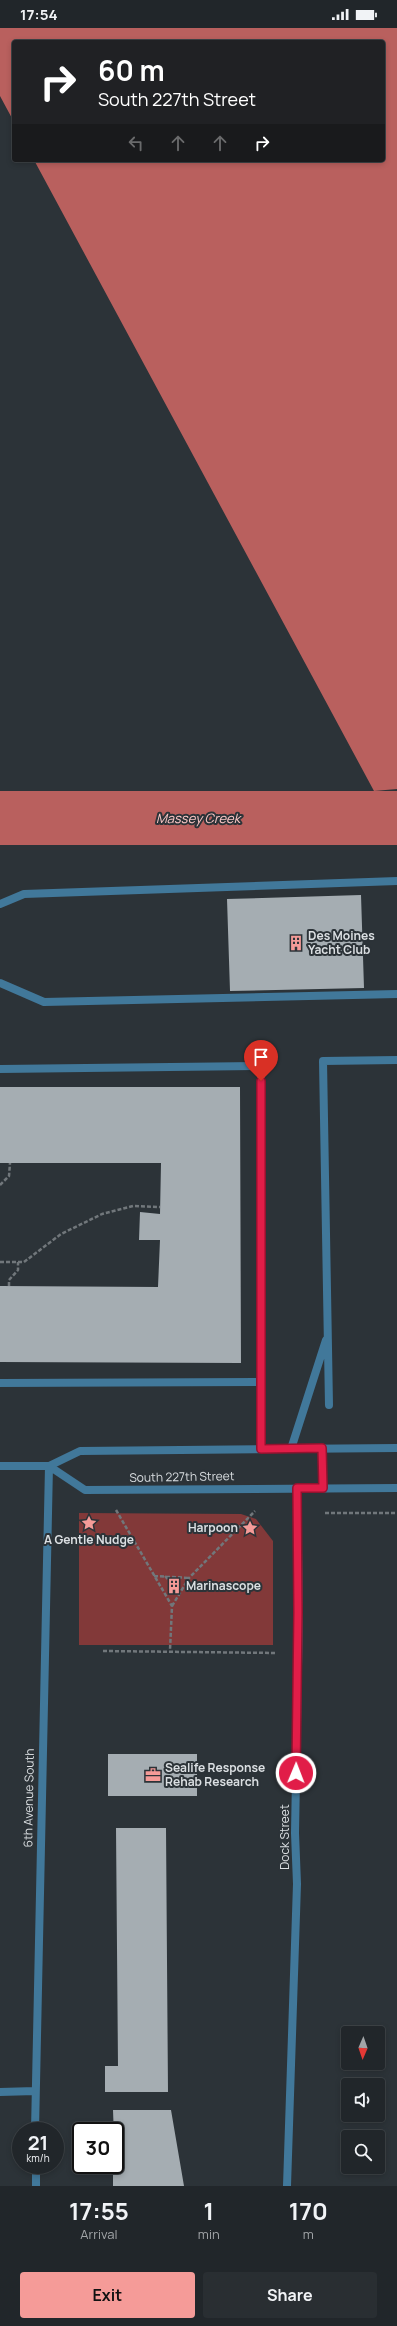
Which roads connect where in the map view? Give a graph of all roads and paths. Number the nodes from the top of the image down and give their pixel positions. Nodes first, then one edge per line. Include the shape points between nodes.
1 (397, 881) edge
2 (0, 904) edge
3 (0, 983) edge
4 (397, 994) edge
5 (397, 1060) edge
6 (0, 1069) edge
7 (10, 1162) dead end
8 (0, 1185) edge
9 (160, 1207) dead end
10 (0, 1262) edge
11 (18, 1262) junction
12 (9, 1286) dead end
13 (328, 1334) junction
14 (0, 1382) edge
15 (260, 1382) junction
16 (329, 1405) dead end
17 (322, 1448) junction
18 (397, 1448) edge
19 (261, 1449) junction
20 (291, 1449) junction
21 (0, 1466) edge
22 (49, 1466) junction
23 (297, 1488) junction
24 (323, 1488) junction
25 (397, 1488) edge
26 (114, 1506) dead end
27 (255, 1511) dead end
28 (397, 1512) edge
29 (325, 1513) dead end
30 (154, 1576) junction
31 (165, 1576) junction
32 (189, 1578) junction
33 (171, 1583) dead end
34 (177, 1588) dead end
35 (181, 1591) junction
36 (172, 1606) junction
37 (170, 1650) dead end
38 (103, 1651) dead end
39 (276, 1652) dead end
40 (35, 2091) junction
41 (0, 2092) edge
42 (35, 2122) edge
43 (36, 2174) edge
44 (36, 2186) edge
45 (287, 2186) edge

1 - 2 street via 24,894
3 - 4 street via 44,1002
5 - 13 street via 323,1061
6 - 15 street via 261,1066
7 - 8 path via 9,1176
9 - 11 path via 133,1206 102,1214 61,1234 24,1262
10 - 11 path
11 - 12 path via 18,1270 9,1280
13 - 16 street
13 - 20 street
14 - 15 street
15 - 19 street
17 - 18 street
17 - 20 street
17 - 24 street
19 - 20 street
19 - 22 street via 80,1451
21 - 22 street
22 - 23 street, South 227th Street via 85,1490
22 - 40 street, 6th Avenue South
23 - 24 street, South 227th Street
23 - 45 street, Dock Street via 295,1833 298,1884
24 - 25 street, South 227th Street
26 - 30 path
27 - 32 path
28 - 29 path
30 - 31 path
30 - 36 path
31 - 32 path
31 - 33 path
32 - 35 path
34 - 35 path
35 - 36 path
36 - 37 path
38 - 39 path
40 - 41 street
40 - 42 street, 6th Avenue South
43 - 44 street

